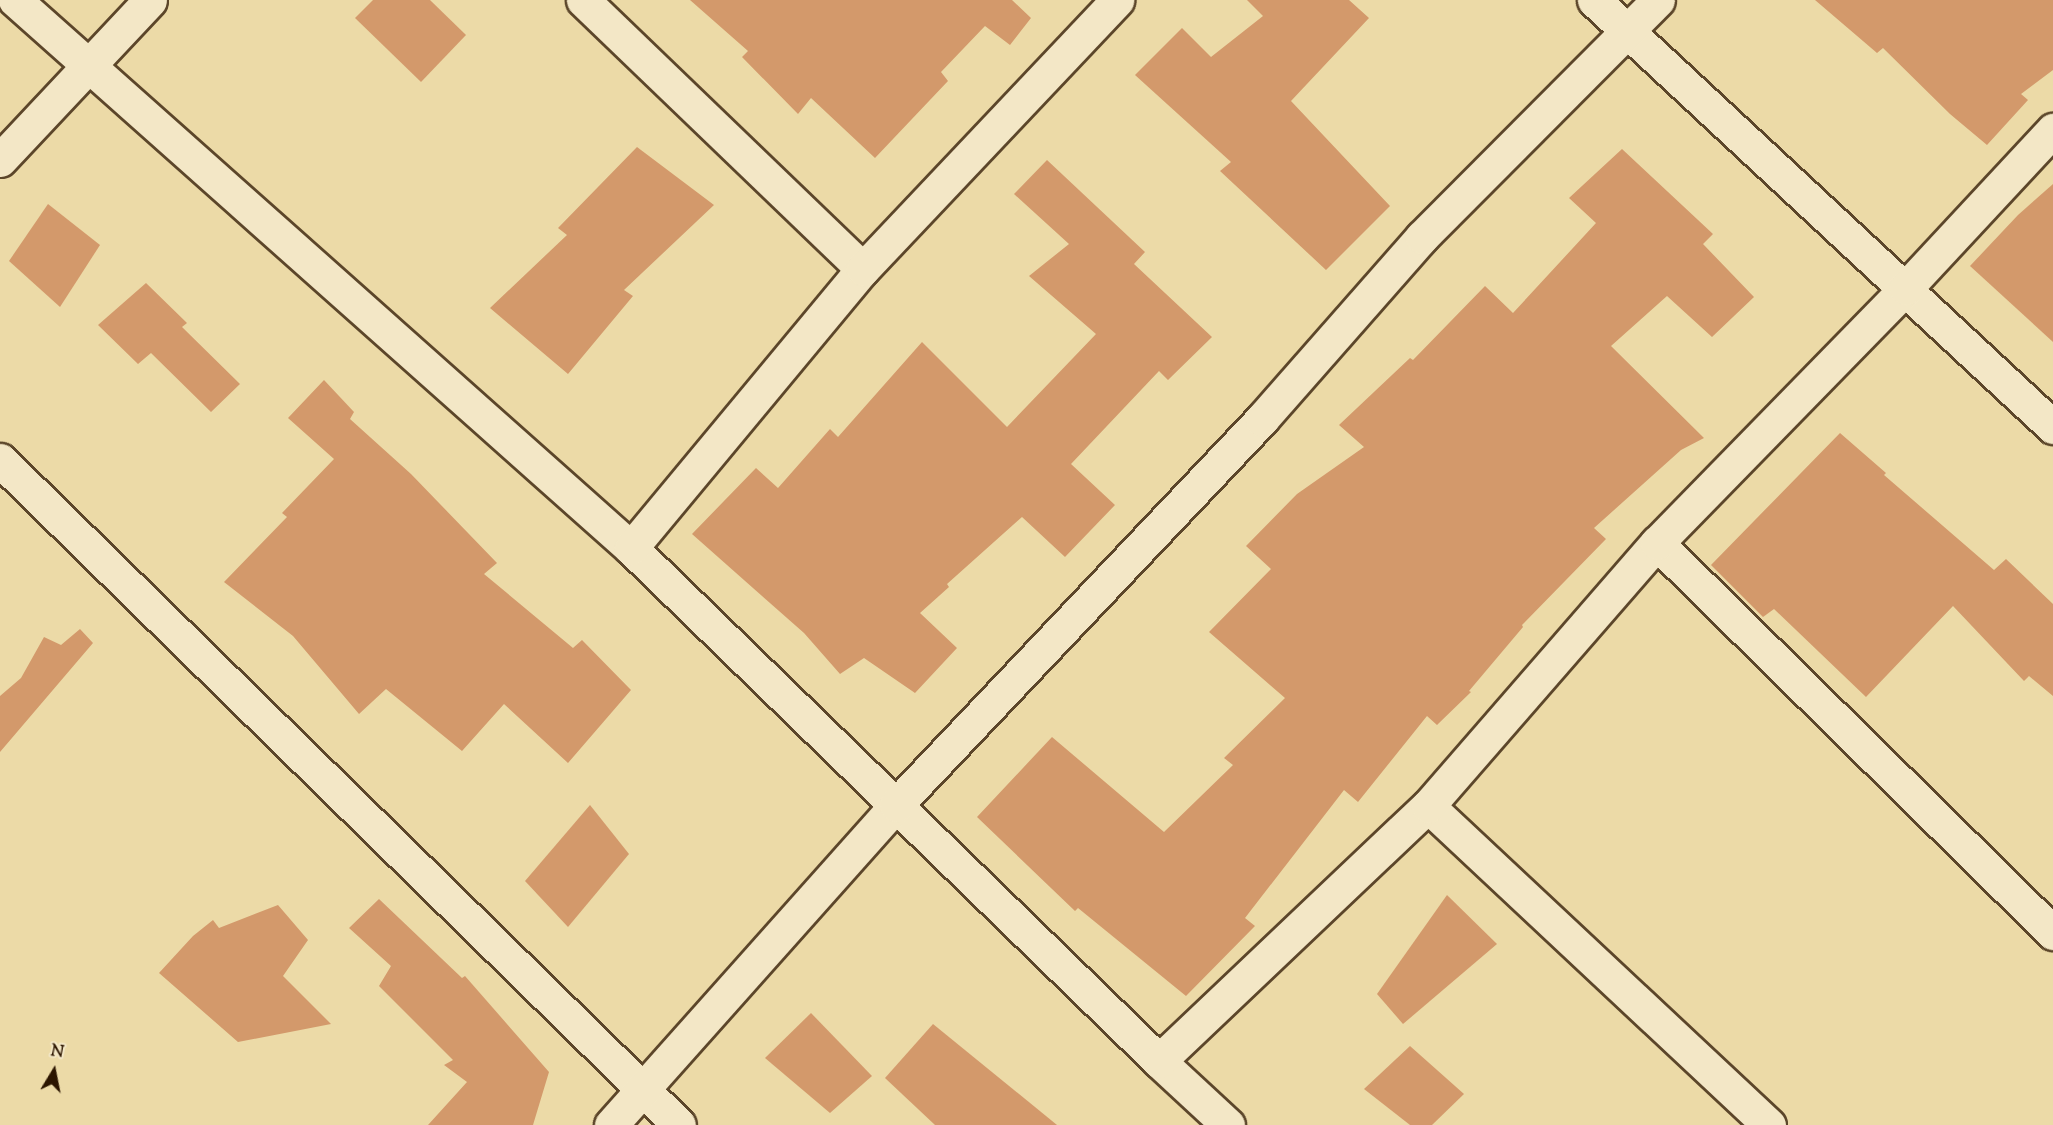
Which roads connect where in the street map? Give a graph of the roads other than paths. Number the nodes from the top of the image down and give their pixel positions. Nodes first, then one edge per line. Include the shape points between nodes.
1 (15, 0) edge
2 (150, 0) edge
3 (582, 0) edge
4 (1594, 0) edge
5 (1658, 0) edge
6 (1101, 5) edge
7 (1628, 32) junction
8 (88, 65) junction
9 (2053, 130) edge
10 (0, 160) edge
11 (863, 270) junction
12 (1906, 288) junction
13 (2053, 428) edge
14 (0, 460) edge
15 (1658, 543) junction
16 (631, 548) junction
17 (896, 805) junction
18 (1428, 806) junction
19 (2053, 933) edge
20 (1158, 1061) junction
21 (644, 1091) junction
22 (611, 1125) edge
23 (679, 1125) edge
24 (1228, 1125) edge
25 (1769, 1125) edge

1 - 8 street
2 - 8 street
3 - 11 street
4 - 7 street
5 - 7 street
6 - 11 street
7 - 12 street
7 - 17 street via 1422,237 1262,419
8 - 10 street
8 - 16 street
9 - 12 street
11 - 16 street
12 - 13 street
12 - 15 street
14 - 21 street
15 - 18 street
15 - 19 street
16 - 17 street
17 - 20 street
17 - 21 street
18 - 20 street
18 - 25 street
20 - 24 street
21 - 22 street
21 - 23 street

